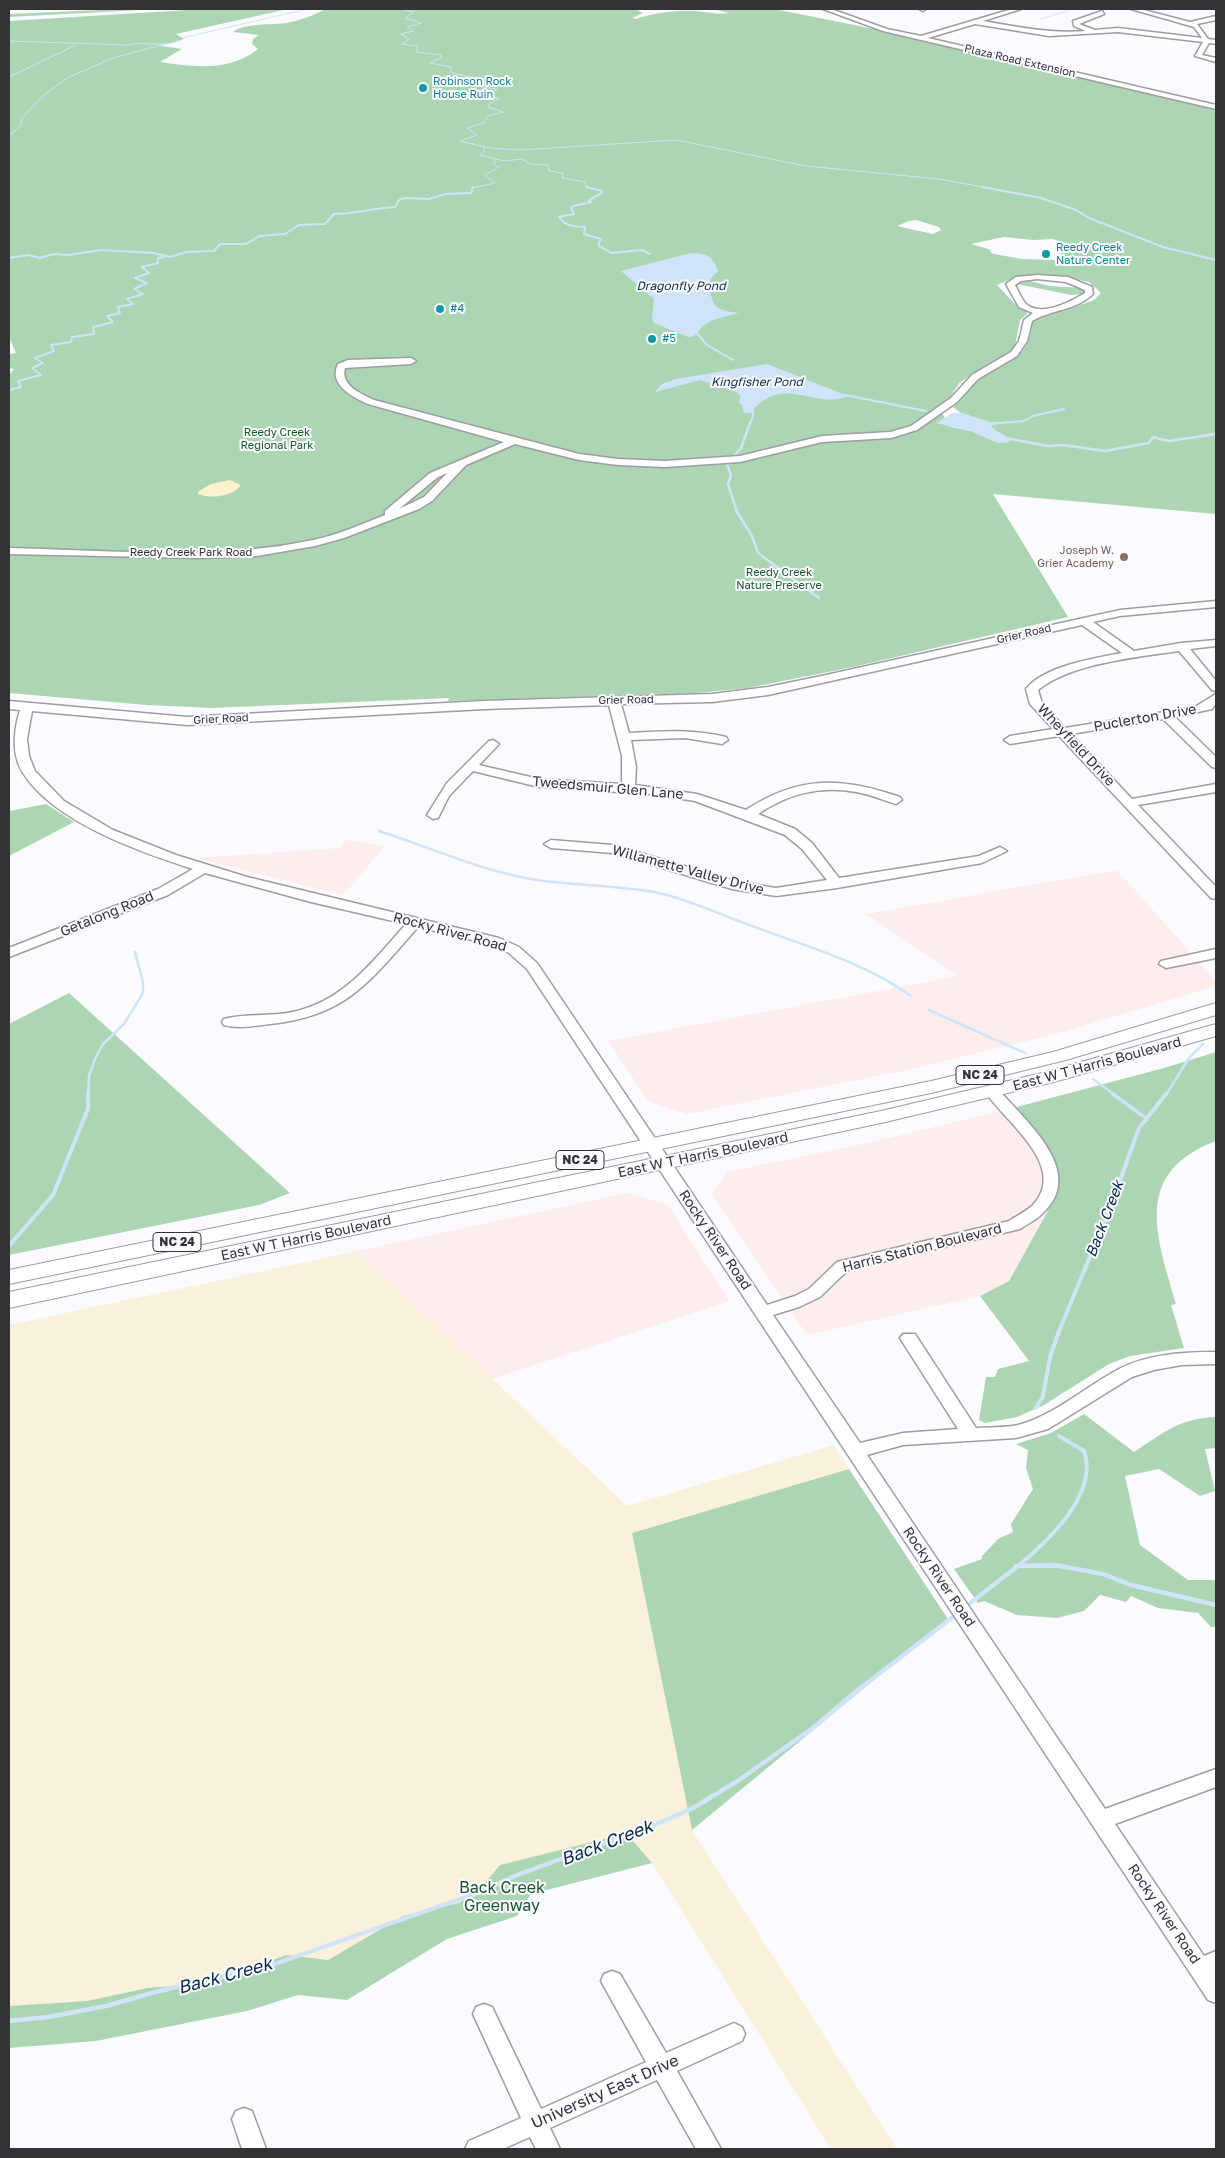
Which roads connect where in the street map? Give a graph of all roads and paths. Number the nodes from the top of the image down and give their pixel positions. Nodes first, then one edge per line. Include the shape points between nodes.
1 (831, 9) edge
2 (1018, 9) edge
3 (1134, 9) edge
4 (1102, 13) dead end
5 (1216, 18) edge
6 (975, 22) junction
7 (1191, 24) junction
8 (1093, 32) junction
9 (921, 38) junction
10 (1206, 41) junction
11 (1216, 42) edge
12 (1216, 60) edge
13 (1216, 107) edge
14 (1040, 313) junction
15 (411, 361) dead end
16 (514, 440) junction
17 (464, 461) junction
18 (369, 525) junction
19 (9, 551) edge
20 (1216, 604) edge
21 (1084, 621) junction
22 (1216, 643) edge
23 (1181, 646) junction
24 (1132, 655) junction
25 (1216, 688) edge
26 (1216, 697) edge
27 (614, 700) junction
28 (9, 705) edge
29 (27, 706) junction
30 (58, 710) junction
31 (1167, 716) junction
32 (22, 723) junction
33 (1063, 732) junction
34 (623, 737) junction
35 (722, 740) dead end
36 (1010, 740) dead end
37 (493, 744) dead end
38 (1216, 764) edge
39 (470, 767) junction
40 (628, 788) junction
41 (1216, 788) edge
42 (896, 800) dead end
43 (1129, 802) junction
44 (433, 815) dead end
45 (748, 815) junction
46 (551, 844) dead end
47 (1000, 851) dead end
48 (202, 869) junction
49 (837, 884) junction
50 (1216, 895) edge
51 (416, 922) junction
52 (9, 953) edge
53 (1216, 953) edge
54 (1166, 964) dead end
55 (1216, 1009) edge
56 (229, 1022) dead end
57 (1216, 1030) edge
58 (993, 1092) junction
59 (652, 1145) junction
60 (665, 1163) junction
61 (121, 1254) junction
62 (9, 1277) edge
63 (9, 1290) edge
64 (9, 1300) edge
65 (763, 1312) junction
66 (909, 1338) dead end
67 (1216, 1358) edge
68 (972, 1436) junction
69 (855, 1452) junction
70 (1216, 1778) edge
71 (1101, 1820) junction
72 (1208, 1964) edge
73 (612, 1981) dead end
74 (1216, 1993) edge
75 (484, 2014) dead end
76 (734, 2034) dead end
77 (662, 2066) junction
78 (244, 2119) dead end
79 (536, 2122) junction
80 (254, 2149) edge
81 (477, 2149) edge
82 (548, 2149) edge
83 (709, 2149) edge

1 - 9 street, Plaza Road Extension via 868,25
2 - 6 street
3 - 7 street
4 - 8 street via 1075,22
5 - 7 street
6 - 8 street via 1049,34
6 - 9 street
7 - 10 street via 1198,28
8 - 10 street via 1125,30
9 - 13 street, Plaza Road Extension
10 - 11 street
10 - 12 street via 1198,56
14 - 14 street via 1075,303 1089,294 1088,290 1076,282 1057,278 1030,277 1013,281 1010,284 1018,301
14 - 16 street via 1028,320 1023,341 1014,354 975,377 939,411 914,428 900,433 822,439 740,459 665,464 579,457
15 - 16 street via 348,363 341,366 340,378 357,395 372,402
16 - 17 street, Reedy Creek Park Road
17 - 18 street, Reedy Creek Park Road via 434,475 388,515
17 - 18 street, Reedy Creek Park Road via 428,499
18 - 19 street, Reedy Creek Park Road via 315,543 257,553
20 - 21 street, Grier Road via 1138,610
21 - 24 street
21 - 27 street, Grier Road via 768,691 699,699
22 - 23 street, Wheyfield Drive
23 - 24 street, Wheyfield Drive
23 - 25 street
24 - 33 street, Wheyfield Drive via 1053,674 1035,684 1032,696
26 - 31 street, Puclerton Drive via 1208,706 1198,710
27 - 30 street, Grier Road via 195,721
27 - 34 street
28 - 29 street
29 - 30 street, Grier Road
29 - 32 street, Rocky River Road
30 - 32 street via 33,714
31 - 33 street, Puclerton Drive
31 - 38 street
32 - 48 street, Rocky River Road via 23,758 37,783 51,796 78,815 129,841
33 - 36 street, Puclerton Drive
33 - 43 street, Wheyfield Drive
34 - 35 street via 702,734
34 - 40 street via 630,758
37 - 39 street
39 - 40 street, Tweedsmuir Glen Lane via 538,783
39 - 44 street via 437,804
40 - 45 street, Tweedsmuir Glen Lane via 676,793
41 - 43 street
42 - 45 street via 859,788 813,786 781,794
43 - 50 street, Wheyfield Drive
45 - 49 street, Tweedsmuir Glen Lane via 799,838
46 - 49 street, Willamette Valley Drive via 613,849 764,892
47 - 49 street, Willamette Valley Drive via 982,859
48 - 51 street, Rocky River Road
48 - 52 street, Getalong Road via 163,892
51 - 56 street via 361,982 333,1002 280,1019
51 - 59 street, Rocky River Road via 494,941 522,955 546,985
53 - 54 street
55 - 59 main road, East W T Harris Boulevard / NC 24 via 1110,1042 1001,1070
57 - 58 main road, East W T Harris Boulevard / NC 24
58 - 60 main road, East W T Harris Boulevard / NC 24
58 - 65 street, Harris Station Boulevard via 1049,1162 1052,1185 1037,1210 1014,1225 843,1266 807,1298
59 - 60 street, Rocky River Road
59 - 61 main road, East W T Harris Boulevard / NC 24
60 - 64 main road, East W T Harris Boulevard / NC 24
60 - 65 street, Rocky River Road
61 - 62 main road, East W T Harris Boulevard / NC 24
61 - 63 main road via 119,1262 110,1268
65 - 69 street, Rocky River Road
66 - 68 street
67 - 68 street via 1152,1364 1110,1381 1042,1424 1016,1432
68 - 69 street via 903,1439
69 - 71 street, Rocky River Road
70 - 71 street
71 - 72 street, Rocky River Road
72 - 74 street, Rocky River Road
73 - 77 street
75 - 79 street
76 - 77 street, University East Drive
77 - 79 street, University East Drive
77 - 83 street
78 - 80 street
79 - 81 street, University East Drive
79 - 82 street

